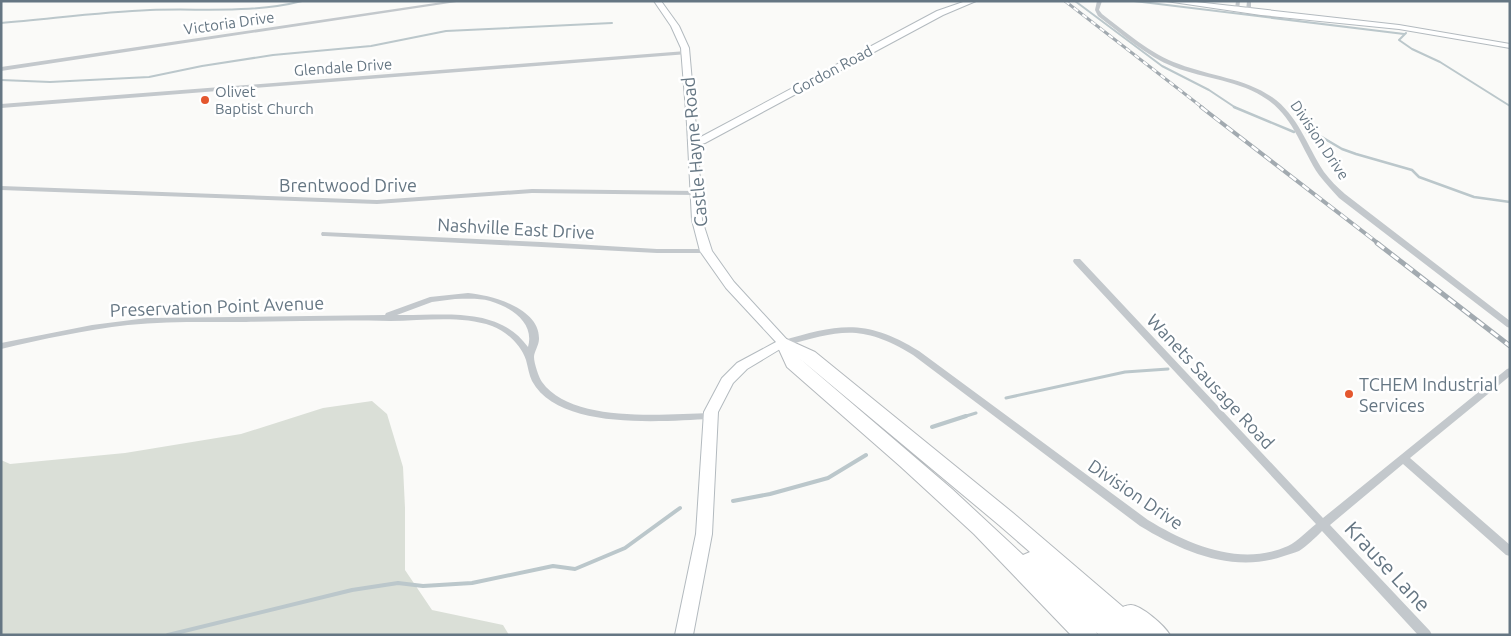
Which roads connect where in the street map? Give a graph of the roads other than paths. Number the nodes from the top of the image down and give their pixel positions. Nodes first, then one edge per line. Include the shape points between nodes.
1 (460, 1) edge
2 (657, 1) edge
3 (973, 1) edge
4 (1100, 1) edge
5 (1169, 1) edge
6 (1249, 1) edge
7 (1237, 5) edge
8 (1252, 11) junction
9 (1510, 46) edge
10 (686, 53) junction
11 (1, 70) edge
12 (1, 106) edge
13 (693, 143) junction
14 (1, 188) edge
15 (695, 194) junction
16 (325, 234) dead end
17 (706, 251) junction
18 (1077, 261) dead end
19 (377, 317) junction
20 (1510, 325) edge
21 (784, 343) junction
22 (1, 346) edge
23 (529, 356) junction
24 (1510, 371) edge
25 (710, 416) junction
26 (1402, 458) junction
27 (933, 482) junction
28 (1006, 519) junction
29 (1322, 524) junction
30 (1510, 552) edge
31 (684, 635) edge
32 (1086, 635) edge
33 (1116, 635) edge
34 (1139, 635) edge
35 (1158, 635) edge
36 (1426, 635) edge

1 - 11 street, Victoria Drive
2 - 10 main road, Castle Hayne Road via 679,32
3 - 13 main road, Gordon Road via 940,12
4 - 20 street, Division Drive via 1097,10 1100,15 1166,61 1240,83 1276,103 1300,132 1322,174 1342,196
5 - 7 main road
6 - 8 street
7 - 8 main road
8 - 9 main road
10 - 12 street, Glendale Drive
10 - 13 main road, Castle Hayne Road
13 - 15 main road, Castle Hayne Road
14 - 15 street, Brentwood Drive via 377,202 532,191
15 - 17 main road, Castle Hayne Road via 696,220
16 - 17 street, Nashville East Drive
17 - 21 main road, Castle Hayne Road via 730,285
18 - 29 street, Wanets Sausage Road
19 - 22 street, Preservation Point Avenue via 147,321 56,333
19 - 23 street, Preservation Point Avenue via 458,317 484,321 507,331
19 - 23 street, Preservation Point Avenue via 442,298 493,299 511,306 532,326 536,336
21 - 25 main road via 742,366 718,394
21 - 27 highway via 793,363
21 - 28 highway via 809,356
21 - 29 street, Division Drive via 841,329 887,336 916,353 1144,523 1165,536 1204,552 1247,558 1282,554
23 - 25 street, Preservation Point Avenue via 540,386 554,398 580,411 600,416
24 - 26 street, Division Drive
25 - 31 main road via 704,534
26 - 29 street, Division Drive
26 - 30 street
27 - 32 highway via 1017,561
27 - 33 highway
28 - 34 highway
28 - 35 highway
29 - 36 street, Krause Lane

